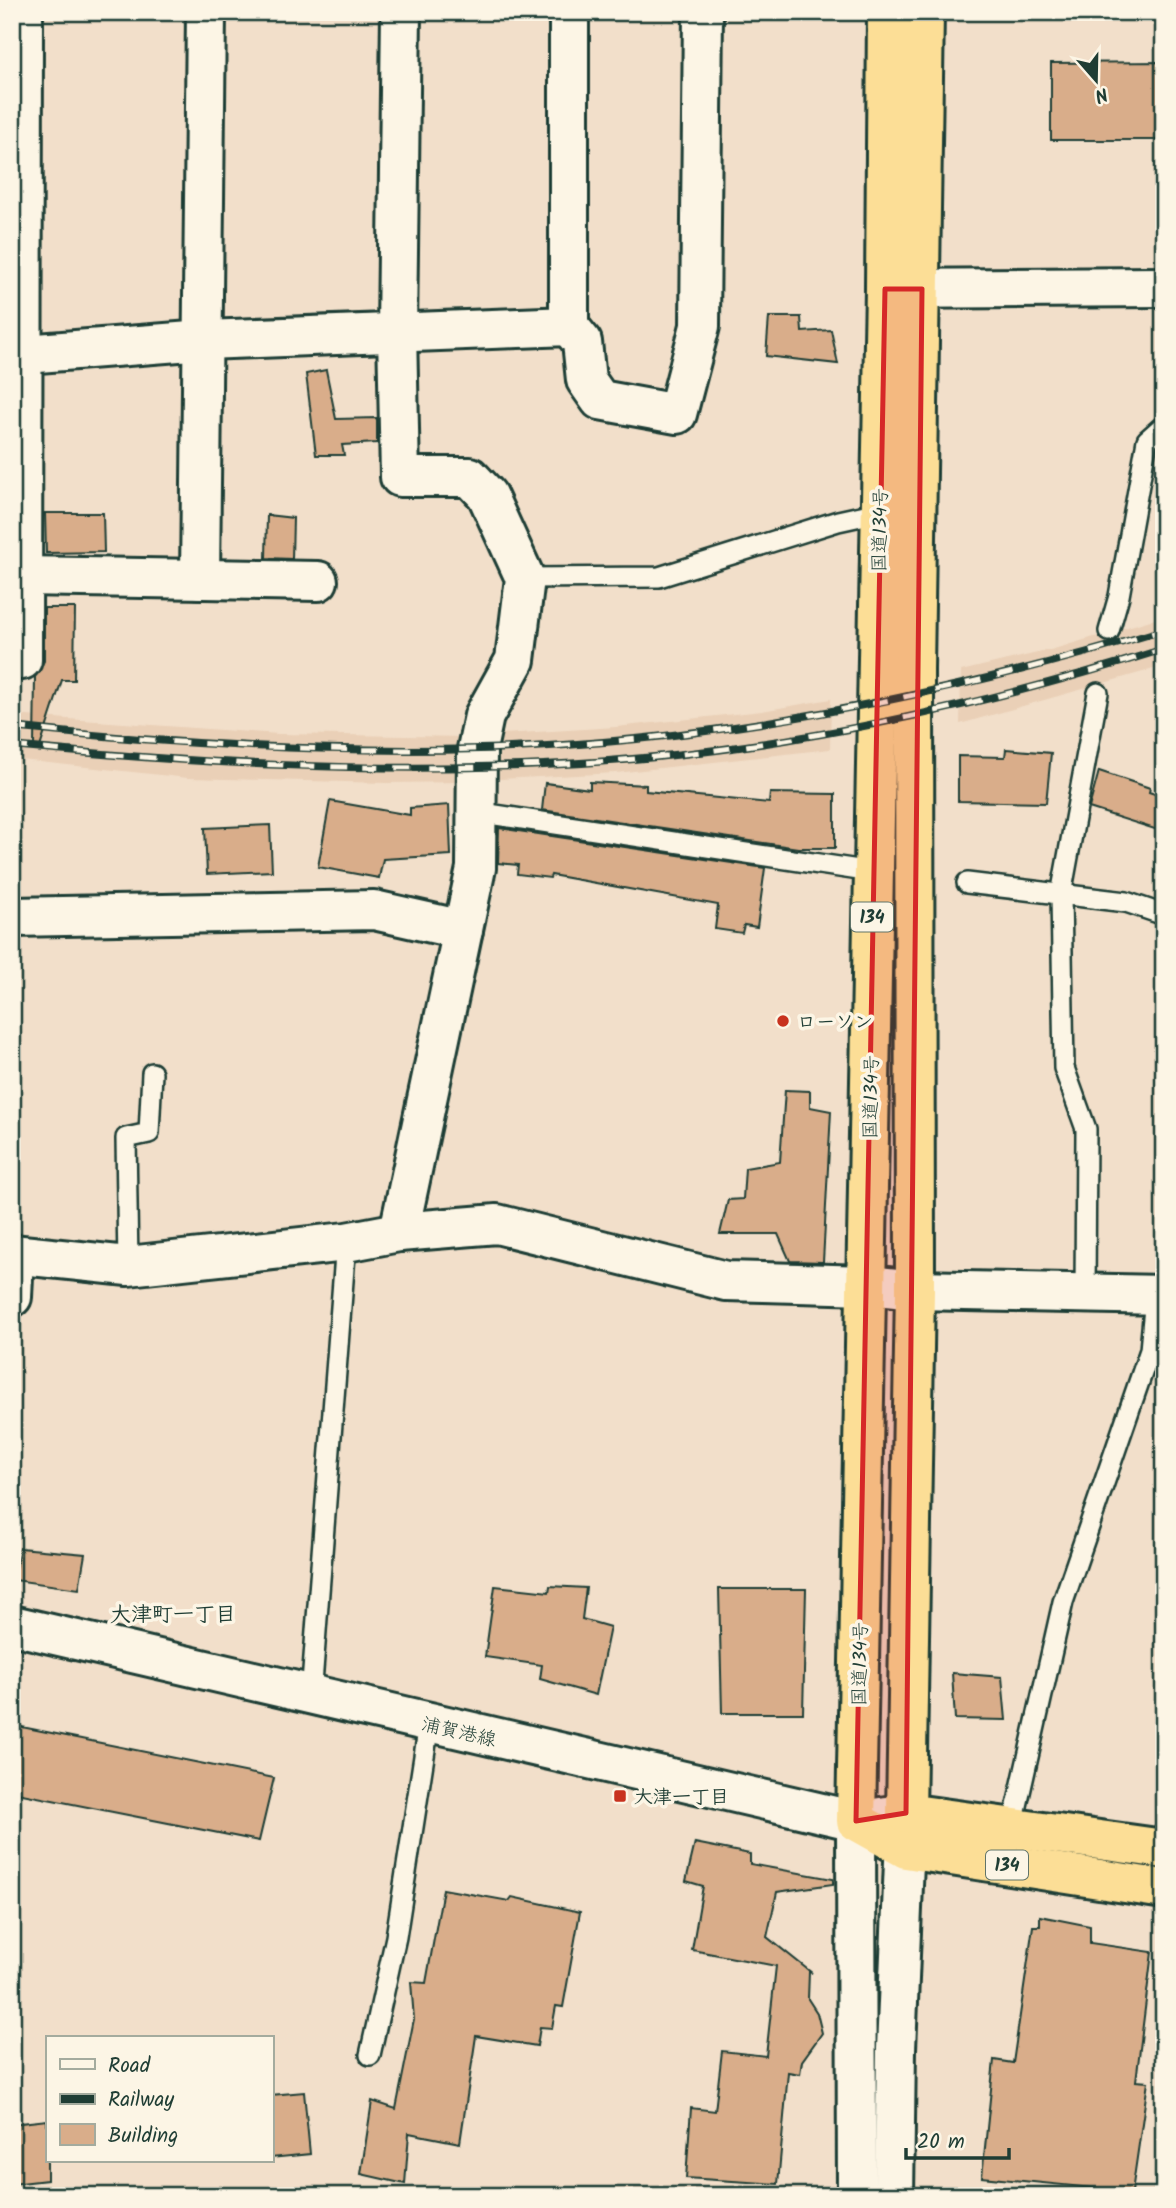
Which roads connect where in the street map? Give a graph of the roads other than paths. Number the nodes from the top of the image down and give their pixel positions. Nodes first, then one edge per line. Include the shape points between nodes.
1 (23, 12) edge
2 (206, 12) edge
3 (401, 12) edge
4 (569, 12) edge
5 (703, 12) edge
6 (887, 12) edge
7 (924, 12) edge
8 (1164, 287) edge
9 (904, 289) junction
10 (569, 326) junction
11 (397, 331) junction
12 (204, 340) junction
13 (17, 355) edge
14 (1164, 425) edge
15 (879, 512) junction
16 (21, 576) junction
17 (524, 578) junction
18 (200, 579) junction
19 (318, 581) dead end
20 (1109, 631) dead end
21 (22, 660) dead end
22 (1098, 693) dead end
23 (476, 812) junction
24 (872, 872) junction
25 (967, 883) dead end
26 (1061, 895) junction
27 (1164, 915) edge
28 (12, 917) edge
29 (463, 930) junction
30 (152, 1073) dead end
31 (399, 1232) junction
32 (346, 1242) junction
33 (13, 1255) edge
34 (128, 1266) junction
35 (868, 1285) junction
36 (915, 1290) junction
37 (1085, 1295) junction
38 (1159, 1296) edge
39 (12, 1297) edge
40 (1157, 1350) edge
41 (12, 1625) edge
42 (311, 1696) junction
43 (429, 1724) junction
44 (856, 1821) junction
45 (1012, 1828) junction
46 (906, 1831) junction
47 (1164, 1849) edge
48 (1164, 1889) edge
49 (370, 2055) dead end
50 (857, 2196) edge
51 (894, 2196) edge

1 - 13 street
2 - 12 street
3 - 11 street
4 - 10 street
5 - 10 street via 700,326 677,414 600,400 586,380 582,342
6 - 9 highway, 国道134号 / 134
7 - 9 highway, 国道134号 / 134
8 - 9 street
9 - 15 highway, 国道134号 / 134
9 - 36 highway, 国道134号 / 134 via 914,669
10 - 11 street
11 - 12 street
11 - 17 street via 400,477 470,477 487,495
12 - 13 street
12 - 18 street
13 - 16 street
14 - 20 lane via 1147,440
15 - 17 lane via 659,577
15 - 24 highway, 国道134号 / 134
16 - 18 street
16 - 21 street
17 - 23 street via 515,660 484,716 475,766
18 - 19 street
22 - 26 lane
23 - 24 lane
23 - 29 street via 475,868
24 - 35 highway, 国道134号 / 134
25 - 26 lane
26 - 27 lane via 1126,902
26 - 37 lane via 1064,1068 1086,1129
28 - 29 street via 374,910
29 - 31 street
30 - 34 lane via 149,1133 126,1138
31 - 32 street
31 - 35 street via 497,1224 726,1281
32 - 34 street
32 - 42 lane
33 - 34 street
33 - 39 street
35 - 36 street
35 - 44 highway, 国道134号 / 134
36 - 37 street
36 - 46 highway, 国道134号 / 134
37 - 38 street
38 - 40 lane
40 - 45 lane via 1063,1602
41 - 42 street, 浦賀港線
42 - 43 street, 浦賀港線
43 - 44 street, 浦賀港線
43 - 49 lane via 396,1937
44 - 46 highway, 134
44 - 50 street
45 - 46 highway, 134
45 - 47 highway, 134
46 - 48 highway, 134
46 - 51 street

